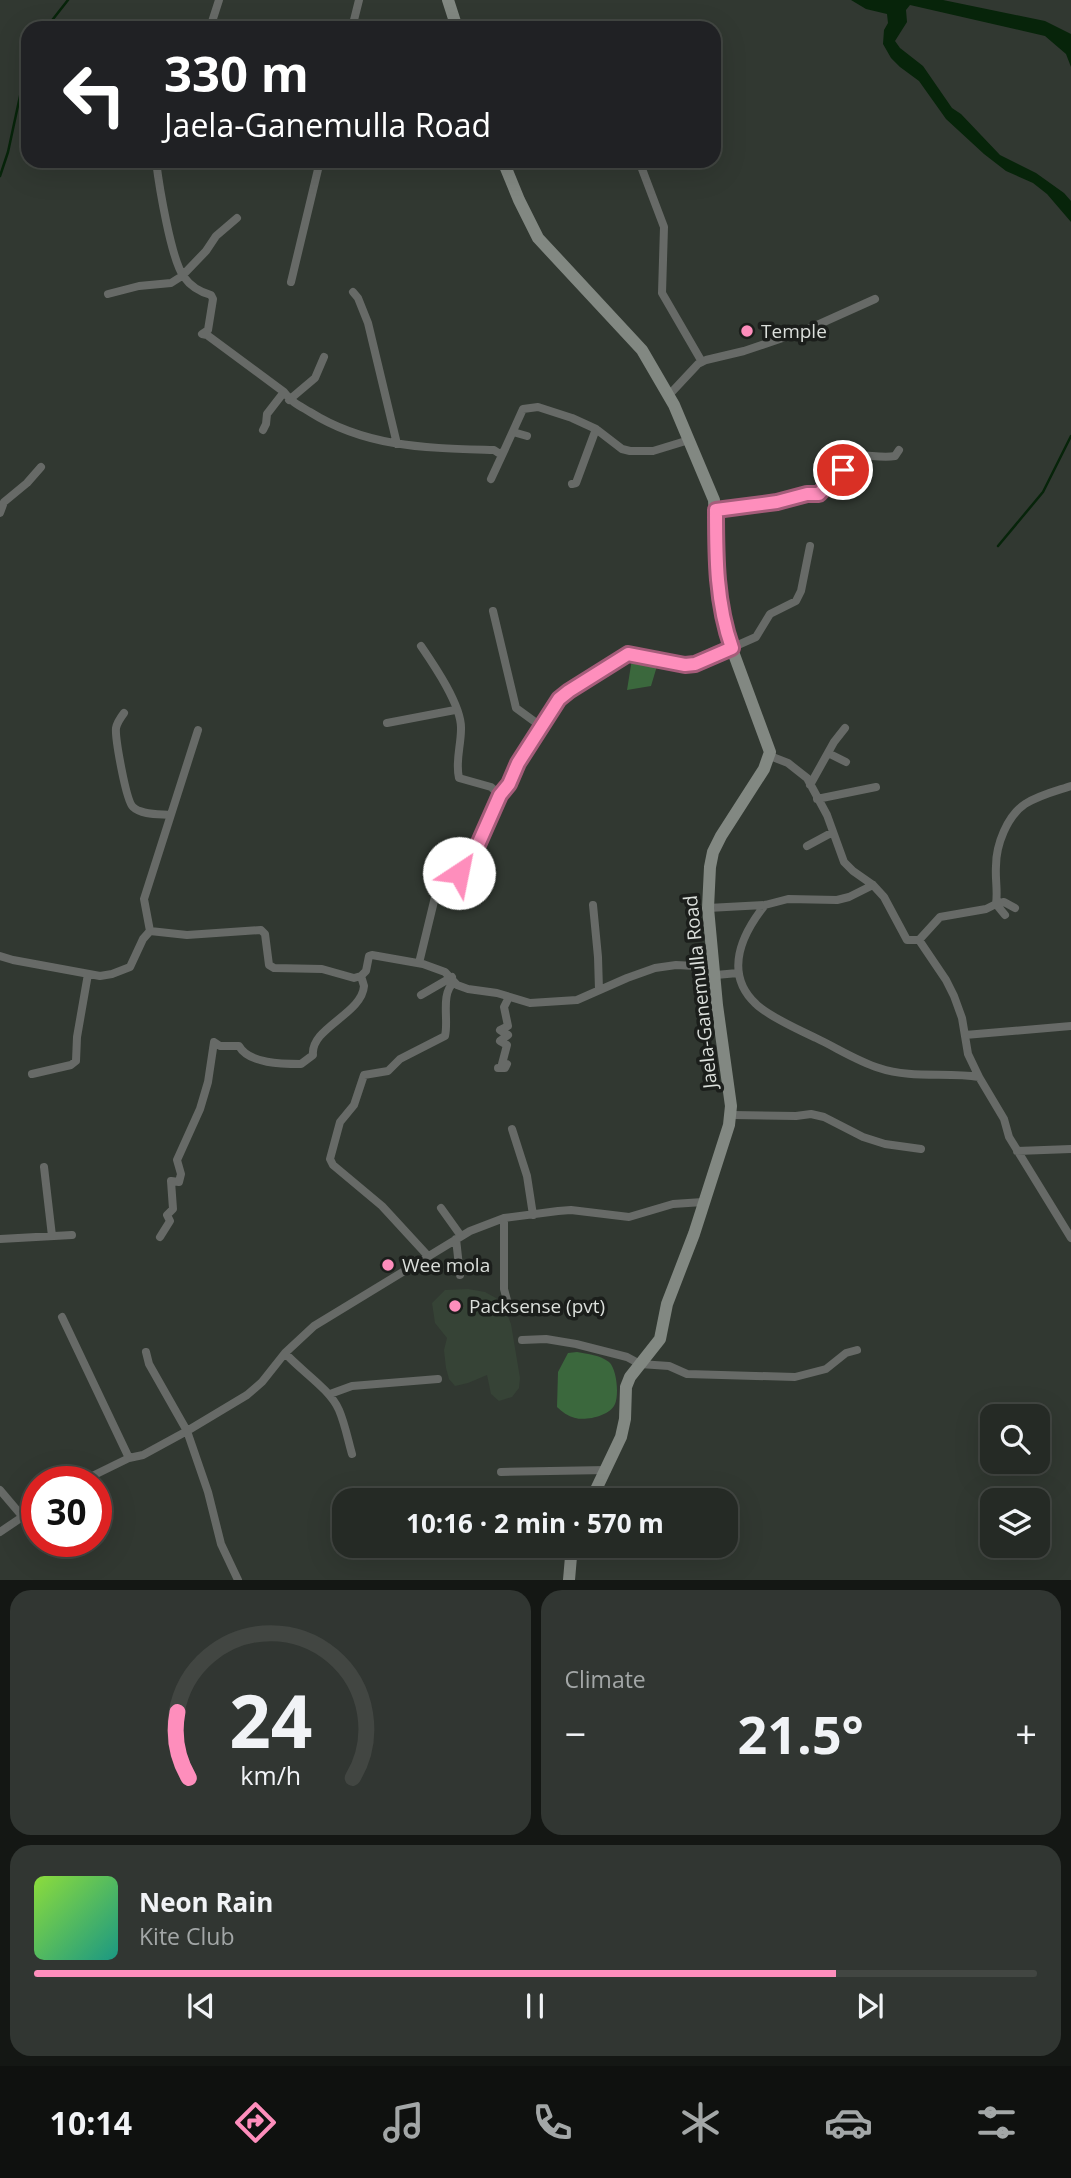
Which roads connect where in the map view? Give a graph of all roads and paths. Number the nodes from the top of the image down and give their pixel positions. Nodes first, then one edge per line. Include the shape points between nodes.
1 (219, 0) edge
2 (359, 0) edge
3 (448, 0) edge
4 (212, 21) edge
5 (354, 21) edge
6 (455, 21) edge
7 (157, 168) edge
8 (318, 168) edge
9 (506, 168) edge
10 (642, 168) edge
11 (237, 218) dead end
12 (182, 276) junction
13 (291, 282) dead end
14 (353, 292) dead end
15 (108, 294) dead end
16 (875, 299) dead end
17 (324, 357) dead end
18 (702, 362) junction
19 (669, 395) junction
20 (287, 396) junction
21 (596, 429) junction
22 (262, 430) dead end
23 (513, 432) junction
24 (527, 436) dead end
25 (689, 440) junction
26 (397, 444) junction
27 (899, 450) dead end
28 (504, 451) junction
29 (41, 467) dead end
30 (491, 479) dead end
31 (572, 484) dead end
32 (716, 510) junction
33 (0, 513) edge
34 (810, 547) dead end
35 (493, 611) dead end
36 (421, 646) dead end
37 (732, 648) junction
38 (455, 710) junction
39 (124, 713) dead end
40 (387, 723) dead end
41 (541, 727) junction
42 (845, 728) dead end
43 (198, 730) dead end
44 (828, 753) junction
45 (770, 756) junction
46 (846, 762) dead end
47 (810, 785) junction
48 (1071, 786) edge
49 (876, 787) dead end
50 (500, 795) junction
51 (817, 800) junction
52 (170, 815) junction
53 (833, 832) junction
54 (807, 846) dead end
55 (873, 885) junction
56 (996, 904) junction
57 (593, 905) dead end
58 (765, 905) junction
59 (708, 908) junction
60 (1015, 908) dead end
61 (1005, 915) dead end
62 (150, 931) junction
63 (919, 940) junction
64 (0, 956) edge
65 (419, 963) junction
66 (715, 971) junction
67 (738, 972) junction
68 (88, 974) junction
69 (361, 976) junction
70 (453, 980) junction
71 (599, 990) junction
72 (421, 995) dead end
73 (509, 997) junction
74 (1071, 1027) edge
75 (965, 1035) junction
76 (498, 1069) dead end
77 (32, 1074) dead end
78 (979, 1077) junction
79 (732, 1115) junction
80 (512, 1129) dead end
81 (921, 1149) dead end
82 (1071, 1149) edge
83 (1017, 1151) junction
84 (44, 1167) dead end
85 (703, 1202) junction
86 (441, 1208) dead end
87 (533, 1215) junction
88 (504, 1218) junction
89 (72, 1235) dead end
90 (52, 1236) junction
91 (160, 1237) dead end
92 (459, 1237) junction
93 (1071, 1238) edge
94 (0, 1239) edge
95 (428, 1256) junction
96 (460, 1275) dead end
97 (509, 1304) dead end
98 (62, 1317) dead end
99 (522, 1340) dead end
100 (857, 1350) dead end
101 (146, 1352) dead end
102 (285, 1353) junction
103 (640, 1364) junction
104 (438, 1379) dead end
105 (330, 1394) junction
106 (187, 1431) junction
107 (352, 1454) dead end
108 (129, 1458) junction
109 (112, 1466) edge
110 (607, 1470) junction
111 (501, 1472) dead end
112 (597, 1488) edge
113 (0, 1490) edge
114 (21, 1515) edge
115 (21, 1517) edge
116 (0, 1532) edge
117 (571, 1558) edge
118 (238, 1580) edge
119 (569, 1580) edge

1 - 4 street
2 - 5 street
3 - 6 main road
7 - 12 street
8 - 13 street
9 - 19 main road via 538,238 642,350
10 - 18 street via 664,227 662,293
11 - 12 street
12 - 15 street via 171,283
12 - 20 street via 213,299 208,330 202,334
14 - 26 street via 368,323
16 - 18 street via 806,330
17 - 20 street via 315,378
18 - 19 street
19 - 25 main road
20 - 22 street via 267,414
20 - 26 street via 332,426
21 - 23 street via 538,407 523,409
21 - 25 street via 630,451 653,451
21 - 31 street
23 - 24 street
23 - 28 street
25 - 32 main road
26 - 28 street
27 - 32 street via 884,458 845,457 841,475 819,494
28 - 30 street
29 - 33 street via 4,502
32 - 37 main road via 719,593
34 - 37 street via 796,601 770,614 756,638
35 - 41 street via 516,708
36 - 38 street via 447,686
37 - 41 street via 685,665 633,654 622,656 559,699
37 - 45 main road
38 - 40 street
38 - 50 street via 461,727 459,778
39 - 52 street via 116,727 130,804
41 - 50 street
42 - 44 street
43 - 52 street
44 - 46 street
44 - 47 street
45 - 47 street via 797,769
45 - 59 main road, Jaela-Ganemulla Road via 713,852
47 - 51 street
48 - 56 street via 1018,810 999,841
49 - 51 street
50 - 65 street via 473,856 436,893
51 - 53 street
52 - 62 street via 144,899
53 - 54 street
53 - 55 street via 844,862
55 - 58 street via 837,900 788,899
55 - 63 street via 906,940
56 - 60 street via 1004,902
56 - 61 street
56 - 63 street via 940,916
57 - 71 street
58 - 59 street
58 - 67 street via 743,939
59 - 66 main road, Jaela-Ganemulla Road
62 - 68 street via 130,967 100,976
62 - 69 street via 187,935 261,930 274,968
63 - 75 street via 946,980
64 - 68 street
65 - 69 street via 372,955
65 - 70 street via 445,972
66 - 67 street
66 - 71 street via 687,965 655,968
66 - 79 main road, Jaela-Ganemulla Road
67 - 78 street via 756,1005 879,1069
68 - 77 street via 76,1061
69 - 91 street via 364,992 315,1042 313,1055 301,1064 264,1060 246,1055 239,1046 214,1042 200,1109 177,1160 179,1182 171,1181 170,1221
70 - 72 street
70 - 73 street via 468,989
70 - 95 street via 447,994 445,1036 407,1055 388,1071 366,1073 354,1105 340,1122 330,1159
71 - 73 street via 577,1000 543,1003
73 - 76 street via 504,1007 508,1026 500,1030 508,1035 500,1041 507,1045 502,1064 507,1064
74 - 75 street
75 - 78 street
78 - 83 street
79 - 81 street via 811,1114 863,1137
79 - 85 main road, Jaela-Ganemulla Road
80 - 87 street
82 - 83 street
83 - 93 street
84 - 90 street
85 - 87 street via 629,1217 571,1210
85 - 103 main road, Jaela-Ganemulla Road via 667,1304 660,1339
86 - 92 street
87 - 88 street
88 - 92 street
88 - 97 street via 504,1289
89 - 90 street
90 - 94 street
92 - 95 street
92 - 96 street
95 - 102 street via 314,1326
98 - 108 street
99 - 103 street via 576,1344
100 - 103 street via 826,1369 795,1377 687,1374 669,1366
101 - 106 street
102 - 105 street
102 - 106 street via 247,1395
103 - 110 main road, Jaela-Ganemulla Road via 626,1387 624,1428
104 - 105 street via 352,1386
105 - 107 street via 340,1410
106 - 108 street
106 - 118 street via 221,1544
108 - 109 street
110 - 111 street
110 - 112 main road, Jaela-Ganemulla Road
113 - 114 street
115 - 116 street
117 - 119 main road

